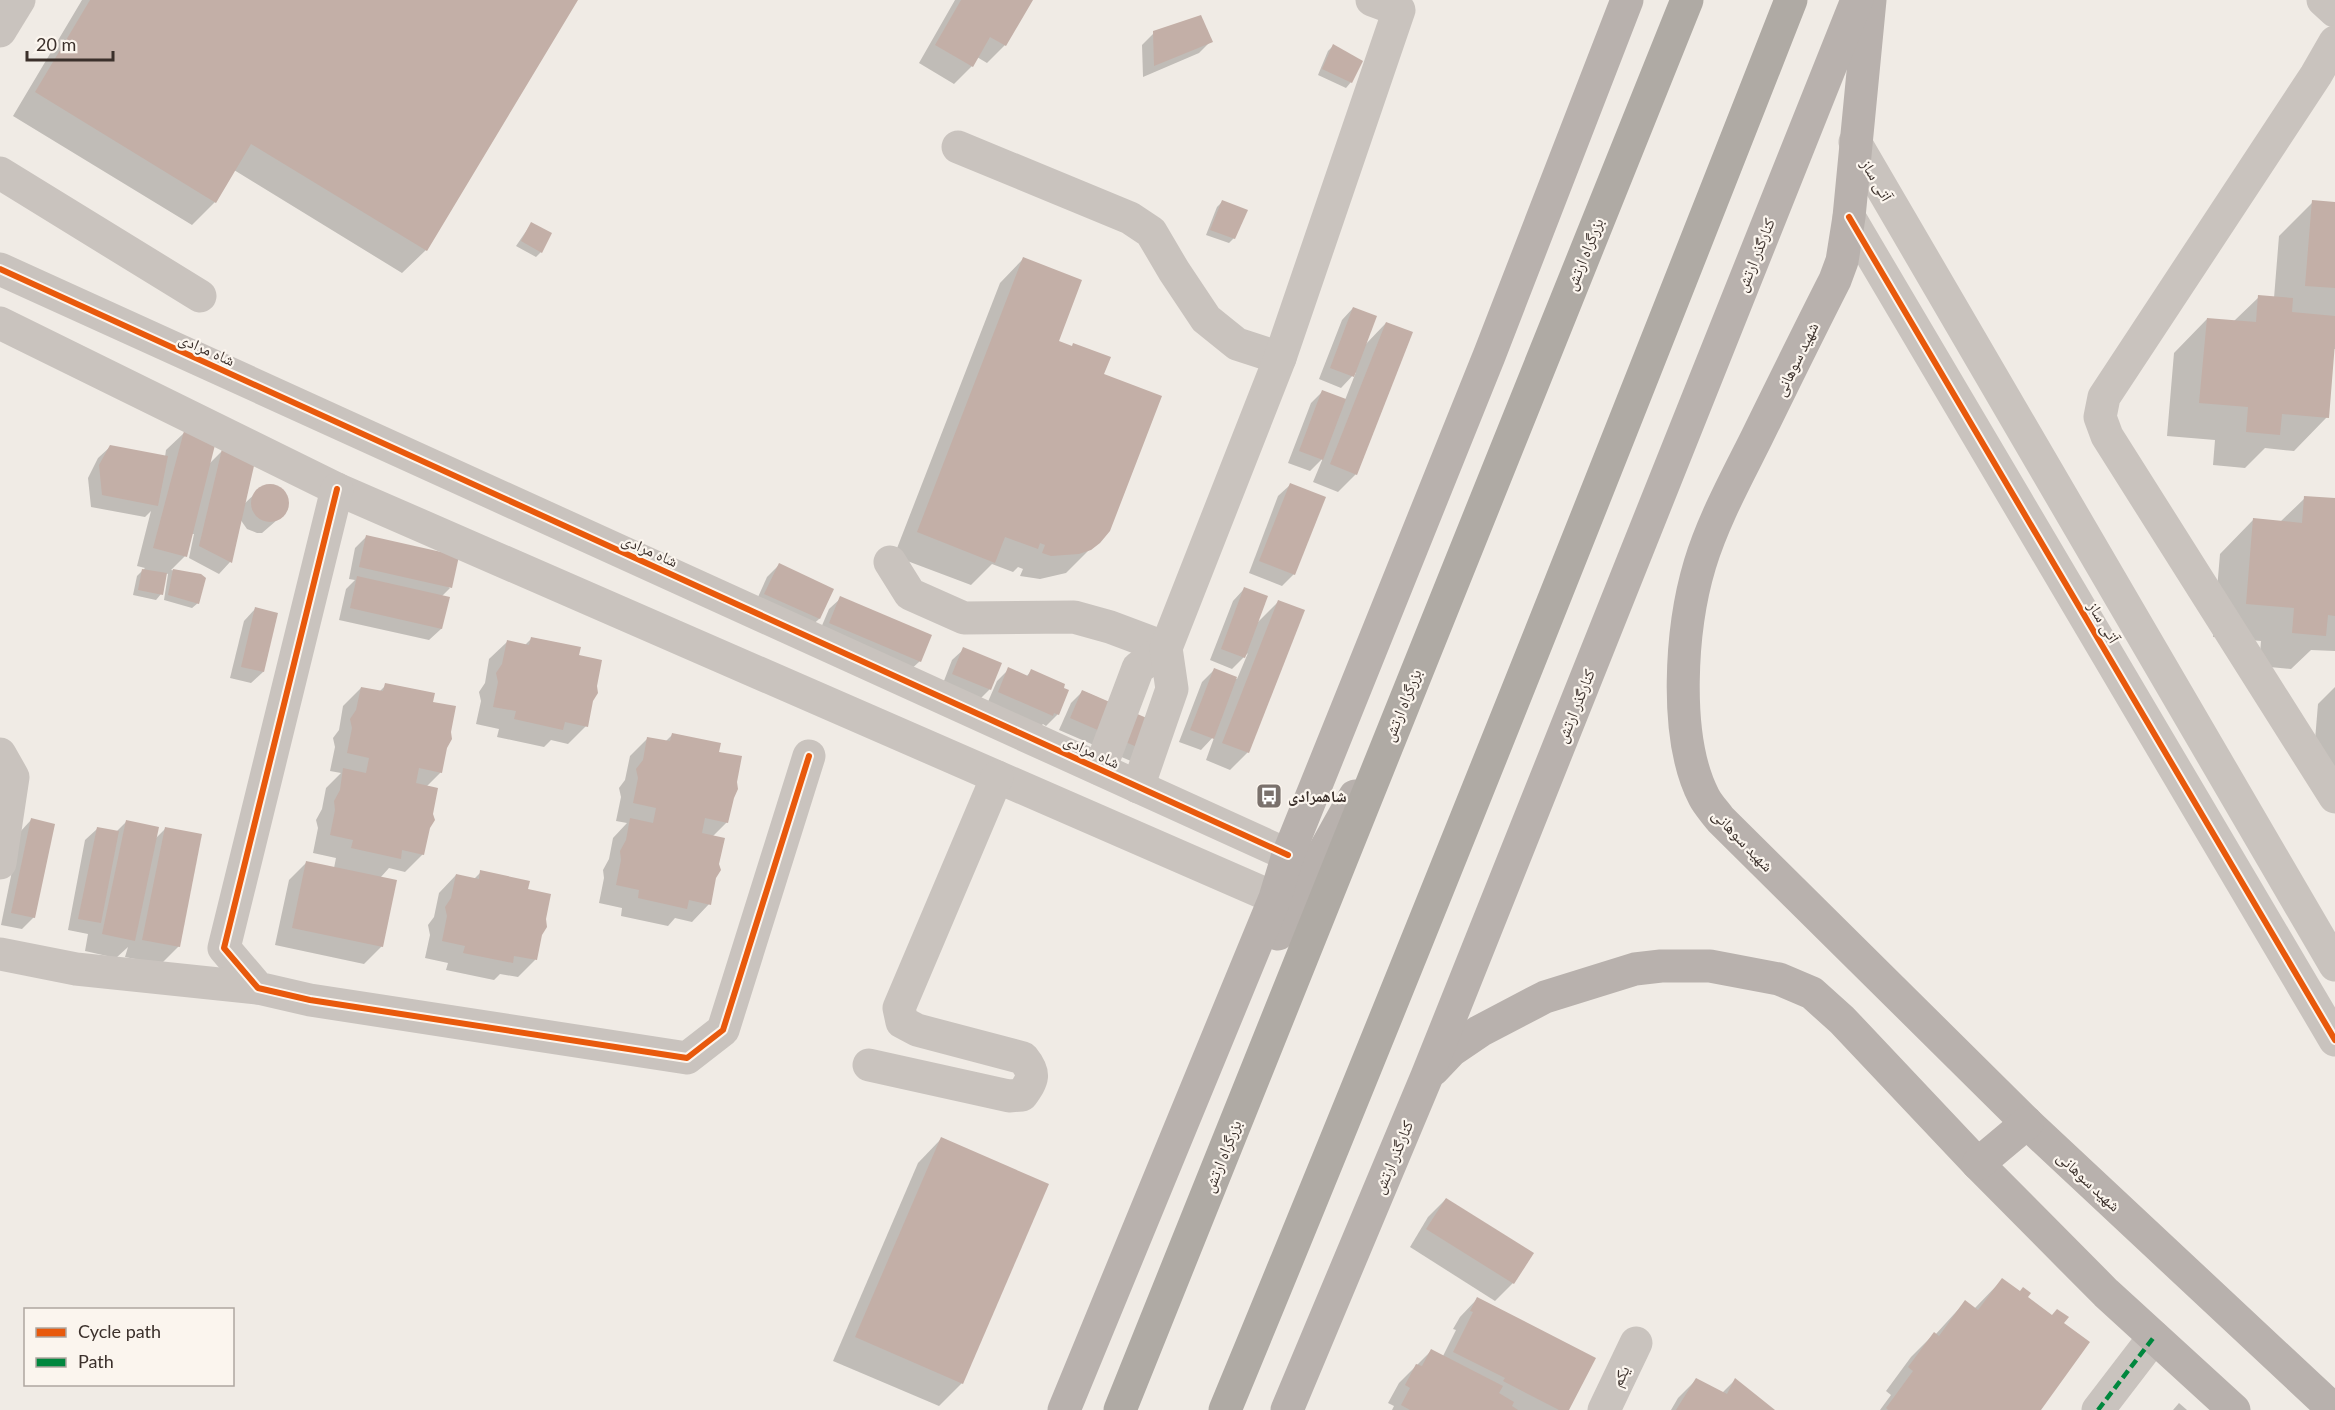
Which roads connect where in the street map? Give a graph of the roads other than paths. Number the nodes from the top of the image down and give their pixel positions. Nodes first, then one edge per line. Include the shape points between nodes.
1 (19, 0) edge
2 (1372, 0) edge
3 (1627, 0) edge
4 (1687, 0) edge
5 (1791, 0) edge
6 (1857, 0) edge
7 (1870, 0) edge
8 (2323, 0) edge
9 (2335, 11) edge
10 (0, 31) edge
11 (2335, 42) edge
12 (1855, 142) junction
13 (958, 147) dead end
14 (0, 172) edge
15 (1849, 218) junction
16 (1922, 257) junction
17 (0, 270) edge
18 (1886, 280) junction
19 (200, 296) dead end
20 (0, 323) edge
21 (1280, 358) junction
22 (337, 489) junction
23 (890, 562) dead end
24 (1166, 648) junction
25 (1393, 729) junction
26 (0, 754) edge
27 (808, 756) dead end
28 (1100, 769) junction
29 (997, 777) junction
30 (1138, 787) junction
31 (2335, 797) edge
32 (1288, 855) junction
33 (0, 863) edge
34 (1275, 898) junction
35 (0, 954) edge
36 (2335, 965) edge
37 (258, 988) junction
38 (2335, 1040) edge
39 (1207, 1062) junction
40 (869, 1065) dead end
41 (1427, 1076) junction
42 (2027, 1123) junction
43 (1978, 1164) junction
44 (2154, 1337) junction
45 (1636, 1343) dead end
46 (1064, 1410) edge
47 (1120, 1410) edge
48 (1226, 1410) edge
49 (1287, 1410) edge
50 (1604, 1410) edge
51 (2098, 1410) edge
52 (2234, 1410) edge
53 (2334, 1410) edge

1 - 10 street
2 - 21 street via 1399,10
3 - 32 main road via 1490,356
4 - 25 highway, بزرگراه ارتش
5 - 48 highway via 1372,1057
6 - 41 main road, کنارگذر ارتش
7 - 12 main road, شهید سوهانی
8 - 9 street
11 - 31 street via 2104,397 2100,417 2107,436
12 - 15 main road, شهید سوهانی
12 - 16 street, آتی ساز
13 - 21 street via 1130,218 1151,232 1206,319 1237,344
14 - 19 street
15 - 18 street, آتی ساز
15 - 42 main road, شهید سوهانی via 1835,280 1700,564 1689,611 1684,660 1688,746 1704,797 1720,819
16 - 18 street via 1906,251 1892,259
16 - 36 street, آتی ساز
17 - 28 street, شاه مرادی
18 - 38 street, آتی ساز
20 - 22 street
21 - 24 street
22 - 29 street
22 - 37 street via 224,948
23 - 24 street via 910,594 964,618 1074,617
24 - 28 street via 1138,668
24 - 30 street via 1172,689
25 - 39 main road
25 - 47 highway, بزرگراه ارتش
26 - 33 street via 13,777
27 - 37 street via 723,1030 687,1058 310,1000
28 - 30 street, شاه مرادی
29 - 34 street
29 - 40 street via 899,1008 902,1022 917,1030 1023,1058 1031,1068 1032,1081 1022,1095 1009,1096
30 - 32 street, شاه مرادی
32 - 34 main road
34 - 39 main road
35 - 37 street via 76,969
39 - 46 main road
41 - 43 main road via 1452,1050 1480,1031 1545,997 1635,969 1710,966 1779,979 1812,993
41 - 49 main road, کنارگذر ارتش
42 - 43 main road
42 - 53 main road, شهید سوهانی
43 - 44 main road
44 - 51 street
44 - 52 main road
45 - 50 street, یکم

